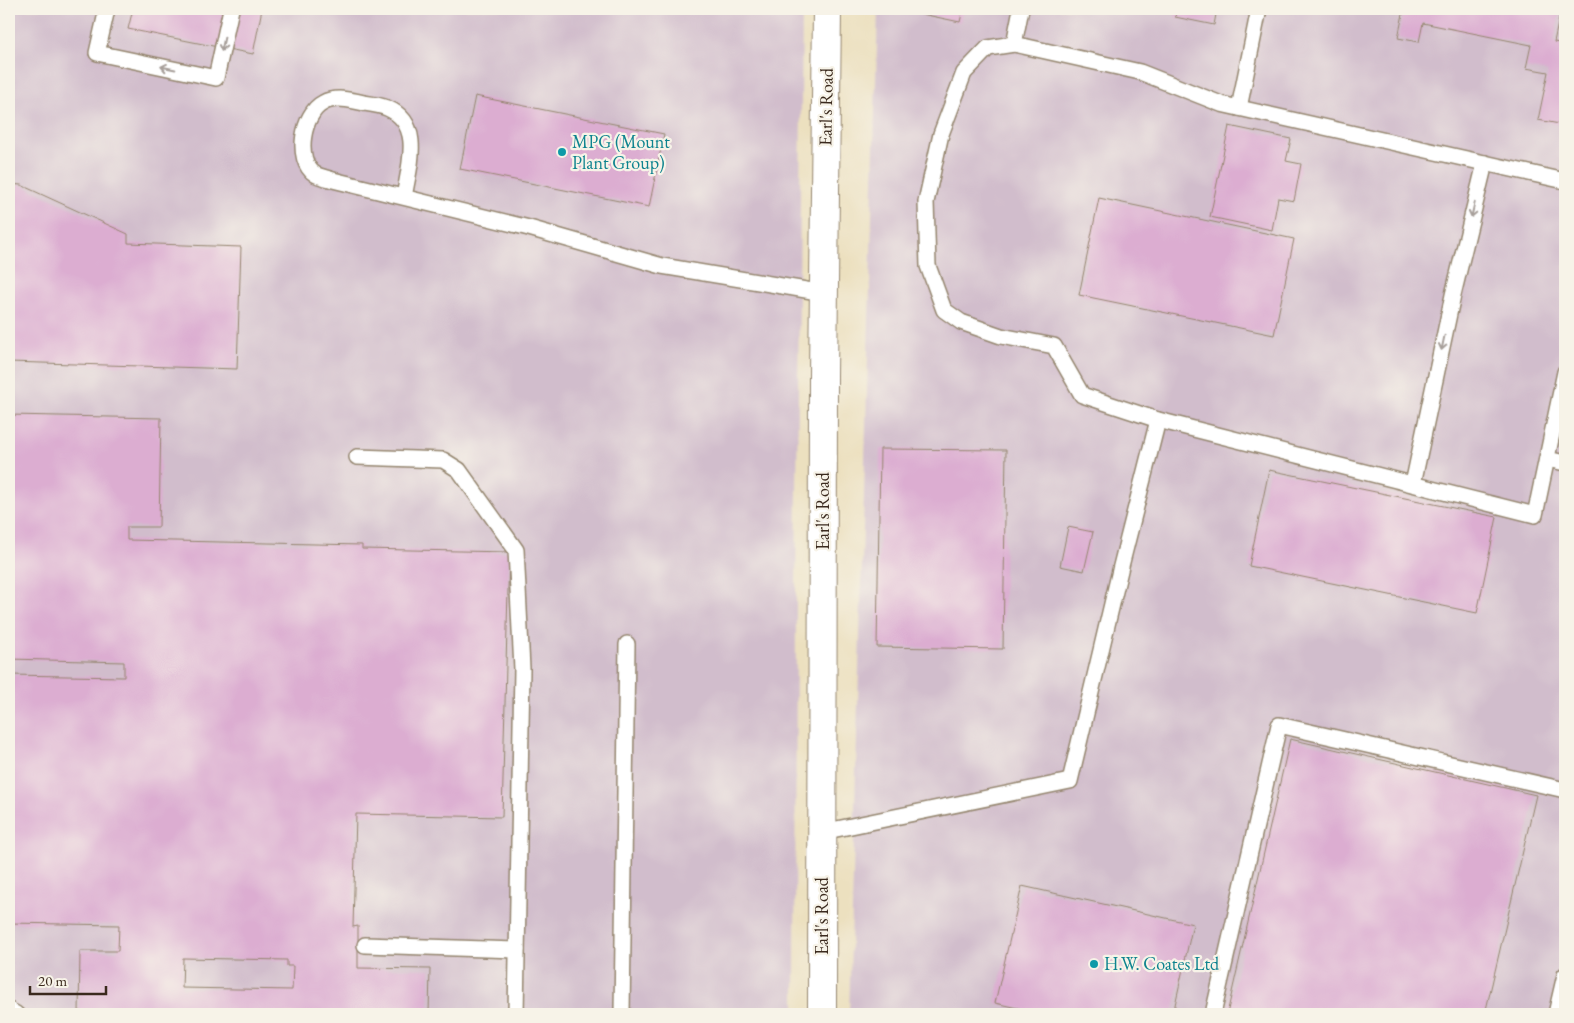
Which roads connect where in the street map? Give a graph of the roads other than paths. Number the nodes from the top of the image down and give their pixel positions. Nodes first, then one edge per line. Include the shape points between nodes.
1 (107, 9) edge
2 (230, 9) edge
3 (827, 9) edge
4 (1021, 9) edge
5 (1259, 9) edge
6 (1014, 44) junction
7 (1238, 108) junction
8 (1485, 163) junction
9 (1565, 181) edge
10 (404, 197) junction
11 (824, 293) junction
12 (1565, 372) edge
13 (1158, 420) junction
14 (357, 457) dead end
15 (1547, 459) junction
16 (1565, 463) edge
17 (1413, 484) junction
18 (627, 644) dead end
19 (1565, 790) edge
20 (822, 832) junction
21 (365, 945) dead end
22 (517, 950) junction
23 (1565, 975) edge
24 (9, 1010) edge
25 (16, 1014) edge
26 (516, 1014) edge
27 (622, 1014) edge
28 (822, 1014) edge
29 (1213, 1014) edge
30 (1556, 1014) edge

2 -> 1 lane via 216,78 97,53
3 - 11 main road, Earl's Road
4 - 6 lane
5 - 7 lane
6 - 7 lane via 1140,72
6 - 13 lane via 988,48 964,73 941,134 926,202 928,266 944,310 961,322 1001,336 1054,346 1082,394
7 - 8 lane
8 - 9 lane
8 -> 17 lane
10 - 10 lane via 315,174 303,152 312,110 334,99 388,108 403,119 413,149
10 - 11 lane via 662,266
11 - 20 main road, Earl's Road
12 - 15 lane
13 - 17 lane
13 - 20 lane via 1070,781
14 - 22 lane via 443,460 459,470 516,550 522,669
15 - 16 lane
15 - 17 lane via 1535,515
18 - 27 lane
19 - 29 lane via 1278,724
20 - 28 main road, Earl's Road
21 - 22 lane
22 - 26 lane
23 - 30 lane
24 - 25 lane

